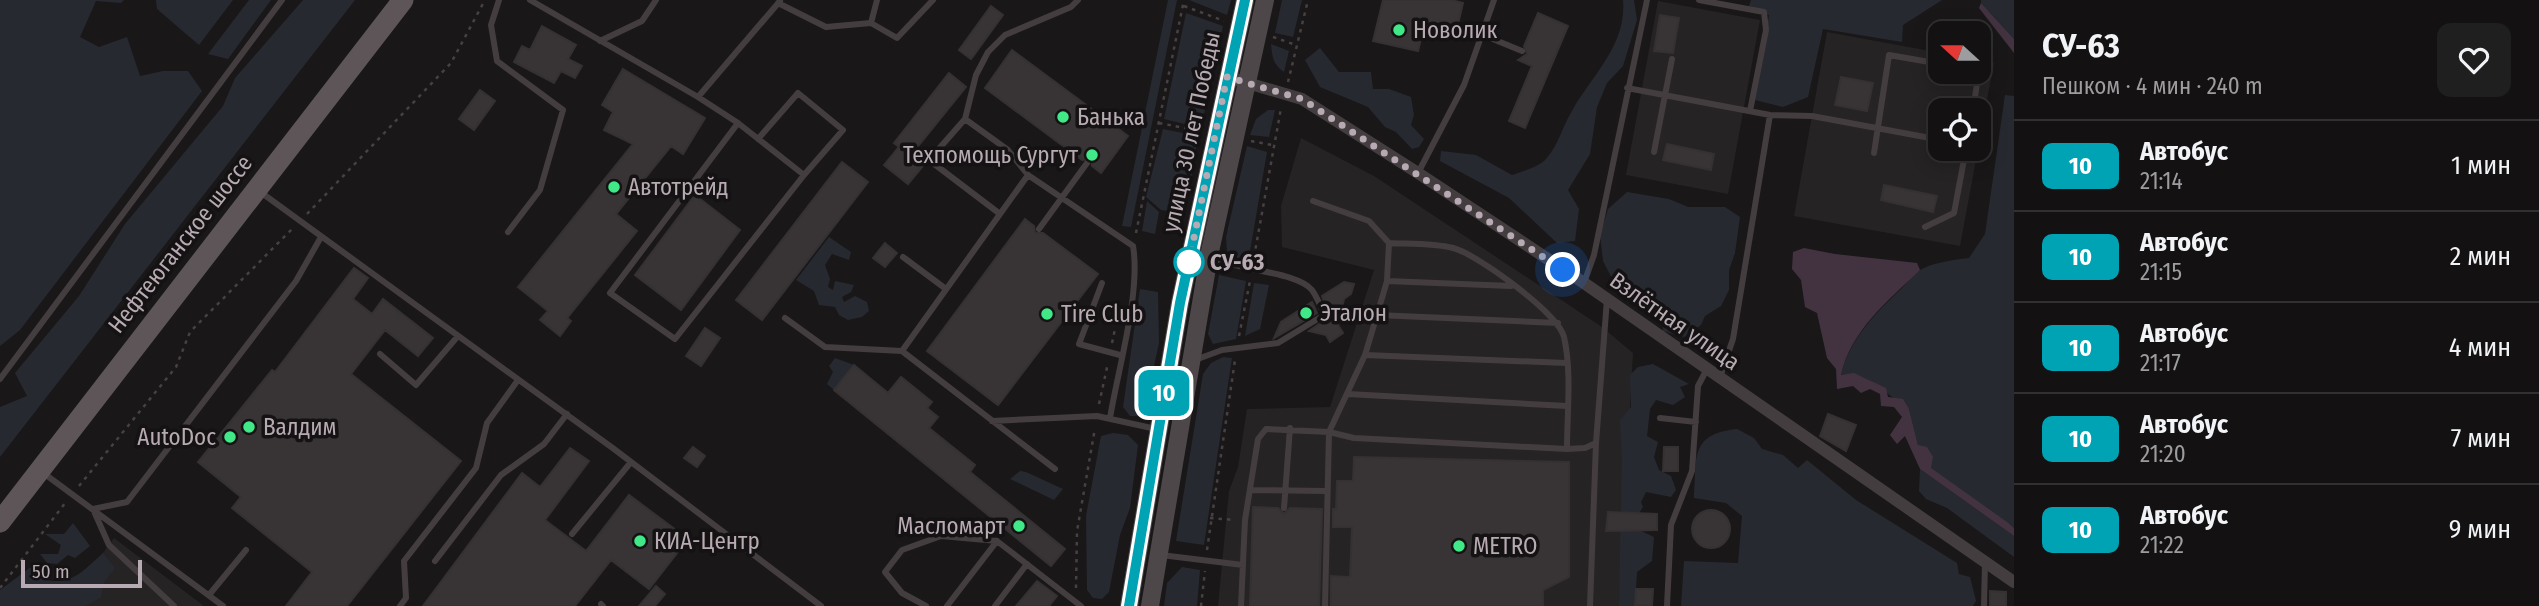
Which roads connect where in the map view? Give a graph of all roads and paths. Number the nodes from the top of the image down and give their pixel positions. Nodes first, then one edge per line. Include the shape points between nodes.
1 (282, 0) edge
2 (403, 0) edge
3 (485, 0) edge
4 (499, 0) edge
5 (530, 0) edge
6 (656, 0) edge
7 (877, 0) edge
8 (933, 0) edge
9 (1078, 0) edge
10 (1245, 0) edge
11 (1265, 0) edge
12 (1308, 0) edge
13 (1494, 0) edge
14 (1647, 0) edge
15 (1699, 0) edge
16 (779, 2) edge
17 (871, 23) junction
18 (1483, 35) junction
19 (600, 41) junction
20 (1522, 51) dead end
21 (1672, 59) dead end
22 (1928, 62) edge
23 (1227, 77) junction
24 (1246, 81) junction
25 (1627, 88) junction
26 (1285, 92) junction
27 (1665, 96) junction
28 (698, 97) junction
29 (1750, 111) junction
30 (1770, 115) junction
31 (965, 119) junction
32 (738, 123) junction
33 (1878, 129) junction
34 (1928, 138) edge
35 (758, 139) junction
36 (1654, 152) dead end
37 (1874, 153) dead end
38 (1964, 161) edge
39 (1087, 163) dead end
40 (1418, 173) junction
41 (804, 175) junction
42 (1028, 175) junction
43 (256, 188) junction
44 (1063, 197) junction
45 (1313, 201) dead end
46 (1000, 214) junction
47 (300, 221) junction
48 (1925, 227) dead end
49 (1039, 229) dead end
50 (508, 232) dead end
51 (321, 237) junction
52 (1389, 243) junction
53 (1209, 256) junction
54 (903, 257) dead end
55 (1252, 271) junction
56 (1387, 281) junction
57 (1102, 283) dead end
58 (1584, 284) junction
59 (1513, 286) junction
60 (946, 289) junction
61 (1607, 299) junction
62 (1377, 315) junction
63 (785, 318) dead end
64 (1559, 323) junction
65 (458, 336) junction
66 (1237, 347) junction
67 (902, 351) junction
68 (380, 355) dead end
69 (1121, 355) junction
70 (1365, 355) junction
71 (1190, 362) junction
72 (1566, 363) junction
73 (1707, 369) junction
74 (1720, 378) junction
75 (0, 379) edge
76 (518, 380) junction
77 (1348, 394) junction
78 (1567, 406) junction
79 (566, 414) junction
80 (1110, 418) junction
81 (1660, 418) dead end
82 (992, 421) junction
83 (1696, 422) junction
84 (1290, 428) junction
85 (1157, 430) junction
86 (1329, 432) junction
87 (1596, 443) junction
88 (1567, 449) junction
89 (631, 462) junction
90 (1055, 469) dead end
91 (40, 470) junction
92 (1285, 489) junction
93 (1250, 490) junction
94 (1326, 492) junction
95 (73, 494) junction
96 (1284, 508) dead end
97 (93, 509) junction
98 (1210, 517) junction
99 (1245, 520) junction
100 (0, 522) edge
101 (572, 534) dead end
102 (998, 541) junction
103 (246, 550) dead end
104 (1157, 554) junction
105 (435, 561) dead end
106 (1206, 561) junction
107 (1985, 562) junction
108 (1027, 564) junction
109 (1243, 565) junction
110 (2014, 582) edge
111 (0, 588) edge
112 (209, 595) junction
113 (174, 606) edge
114 (223, 606) edge
115 (400, 606) edge
116 (821, 606) edge
117 (926, 606) edge
118 (947, 606) edge
119 (995, 606) edge
120 (1081, 606) edge
121 (1129, 606) edge
122 (1150, 606) edge
123 (1201, 606) edge
124 (1241, 606) edge
125 (1325, 606) edge
126 (1590, 606) edge
127 (1667, 606) edge
128 (1984, 606) edge

1 - 75 lane
2 - 43 main road, Нефтеюганское шоссе
3 - 47 path via 450,62
4 - 50 lane via 491,25 497,61 563,110 540,190
5 - 19 lane
6 - 19 lane via 642,20
7 - 17 lane
8 - 17 lane via 897,37
9 - 31 lane via 1005,35 988,52 976,75
10 - 23 main road, улица 30 лет Победы
11 - 24 main road, улица 30 лет Победы
12 - 26 path
13 - 18 lane
14 - 25 lane
15 - 29 lane via 1764,12 1766,30
16 - 17 lane via 826,27
16 - 28 lane
18 - 20 lane
18 - 40 lane via 1464,85
19 - 28 lane
21 - 27 lane
22 - 33 lane via 1889,55
23 - 24 street, Взлётная улица
23 - 85 main road, улица 30 лет Победы
24 - 26 street, Взлётная улица
24 - 53 main road, улица 30 лет Победы
25 - 27 lane
25 - 58 lane via 1594,255
26 - 40 street, Взлётная улица
26 - 55 path
27 - 29 lane
27 - 36 lane
28 - 32 lane
29 - 30 lane
30 - 33 lane via 1812,116
30 - 74 lane via 1733,340
31 - 42 lane via 1008,150
31 - 46 lane via 929,160
32 - 35 lane
32 - 41 lane via 610,293 675,339
33 - 34 lane
33 - 37 lane
35 - 41 lane
35 - 41 lane via 798,93 843,130
38 - 48 lane via 1954,213
39 - 44 lane
40 - 58 street, Взлётная улица
42 - 44 lane
42 - 46 lane
43 - 47 lane
43 - 91 main road, Нефтеюганское шоссе
44 - 49 lane
44 - 69 lane via 1133,246 1133,297
45 - 52 lane via 1369,222
46 - 60 lane
47 - 51 lane
47 - 95 path via 190,332 176,367
51 - 65 lane
51 - 97 lane via 296,281 127,502
52 - 56 lane
52 - 59 lane via 1453,248
53 - 55 lane
53 - 71 main road, улица 30 лет Победы
54 - 60 lane
55 - 66 path
55 - 66 lane via 1311,288 1324,315 1278,343
56 - 59 lane
56 - 62 lane
57 - 69 lane via 1079,345
58 - 61 street, Взлётная улица
59 - 64 lane
60 - 67 lane
61 - 73 street, Взлётная улица
61 - 87 lane
62 - 64 lane
62 - 70 lane
63 - 67 lane via 825,347
64 - 72 lane
65 - 68 lane via 416,386
65 - 76 lane
66 - 71 lane
66 - 98 path
67 - 82 lane
69 - 80 lane
70 - 72 lane
70 - 77 lane
71 - 104 main road, улица 30 лет Победы
72 - 78 lane
73 - 74 street, Взлётная улица
73 - 83 lane via 1698,386
74 - 107 street, Взлётная улица
76 - 79 lane
76 - 115 lane via 486,423 476,468 404,561 406,598
77 - 78 lane
77 - 86 lane
78 - 88 lane
79 - 89 lane
79 - 105 lane via 544,444 501,475
80 - 82 lane
80 - 85 lane
81 - 83 lane
82 - 90 lane
83 - 127 lane via 1692,471 1671,525
84 - 86 lane
84 - 92 lane
84 - 93 lane via 1266,429 1258,439
85 - 121 main road, улица 30 лет Победы
86 - 88 lane via 1354,438
86 - 94 lane
87 - 88 lane via 1585,449
87 - 126 lane
89 - 101 lane
89 - 116 lane
91 - 95 lane
91 - 100 main road, Нефтеюганское шоссе
92 - 93 lane
92 - 94 lane
92 - 96 lane
93 - 99 lane
94 - 125 lane
95 - 97 lane
95 - 111 path
97 - 112 lane
97 - 113 lane via 109,545
98 - 99 path
98 - 106 path
99 - 109 lane
102 - 108 lane
102 - 117 lane via 941,536 902,550 885,572 902,593
102 - 118 lane
103 - 112 lane
104 - 106 lane
104 - 122 main road, улица 30 лет Победы
106 - 109 lane
106 - 123 path
107 - 110 street, Взлётная улица
107 - 128 lane
108 - 119 lane
108 - 120 lane
109 - 124 lane
112 - 114 lane

